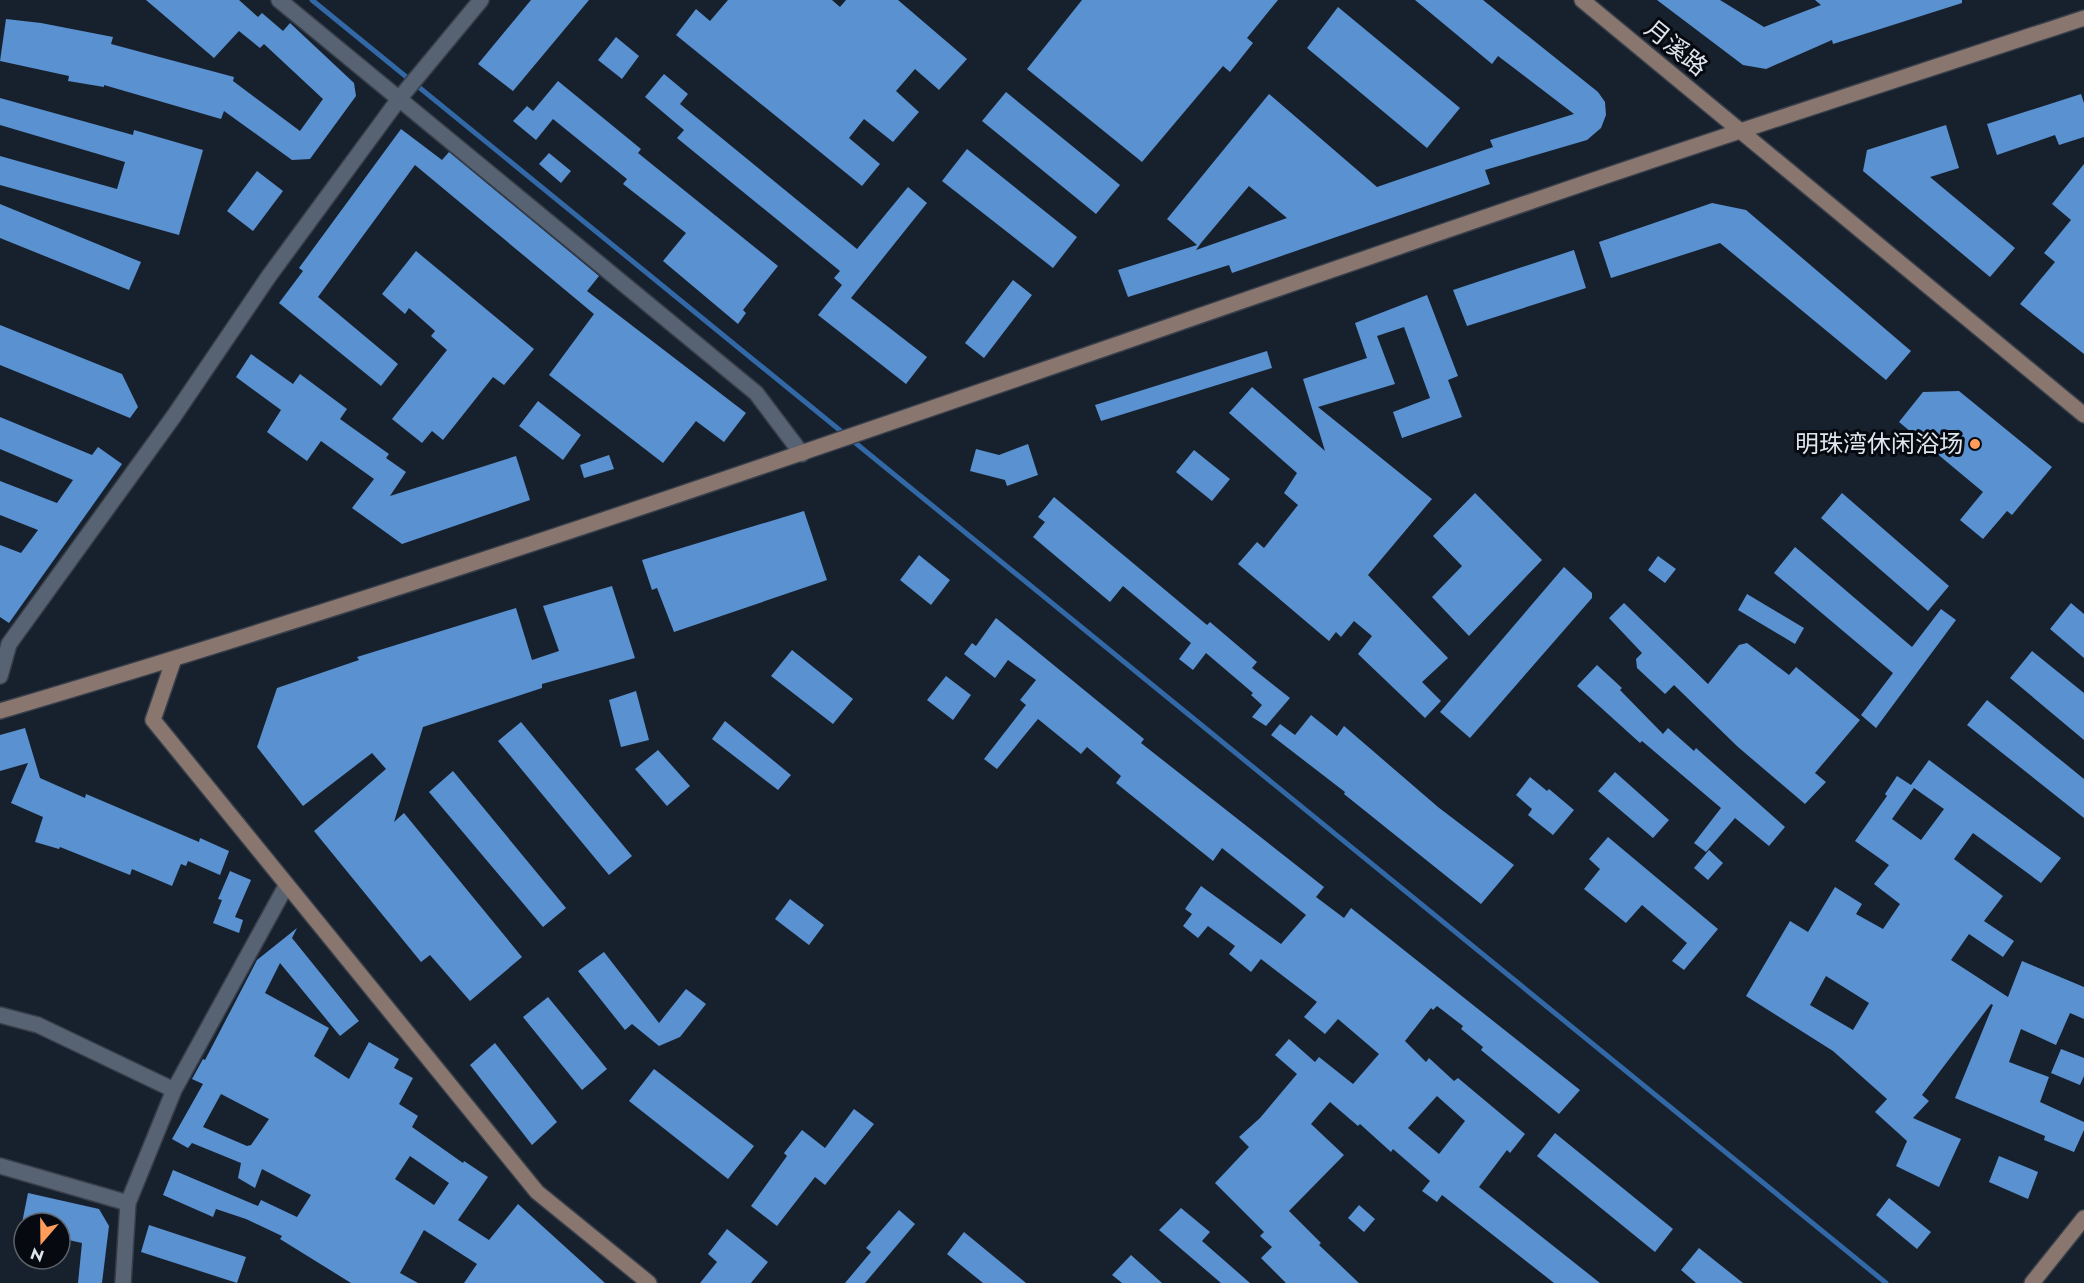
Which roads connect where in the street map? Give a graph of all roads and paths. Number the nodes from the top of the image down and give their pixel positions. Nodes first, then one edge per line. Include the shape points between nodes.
1 (279, 0) edge
2 (481, 0) edge
3 (1582, 0) edge
4 (2084, 18) edge
5 (403, 95) junction
6 (1742, 131) junction
7 (2084, 415) edge
8 (802, 454) junction
9 (174, 660) junction
10 (0, 676) edge
11 (0, 711) edge
12 (286, 886) junction
13 (0, 1015) edge
14 (174, 1090) junction
15 (0, 1166) edge
16 (128, 1203) junction
17 (2084, 1218) edge
18 (123, 1283) edge
19 (649, 1283) edge
20 (2032, 1283) edge

1 - 5 street
2 - 5 street
3 - 6 street, 月溪路
4 - 6 street
5 - 8 street via 756,393
5 - 10 street via 269,276 174,416 9,644
6 - 7 street, 月溪路
6 - 8 street
8 - 9 street
9 - 11 street
9 - 12 street via 153,720
12 - 14 street
12 - 19 street via 537,1192
13 - 14 street via 38,1025
14 - 16 street
15 - 16 street
16 - 18 street
17 - 20 street

